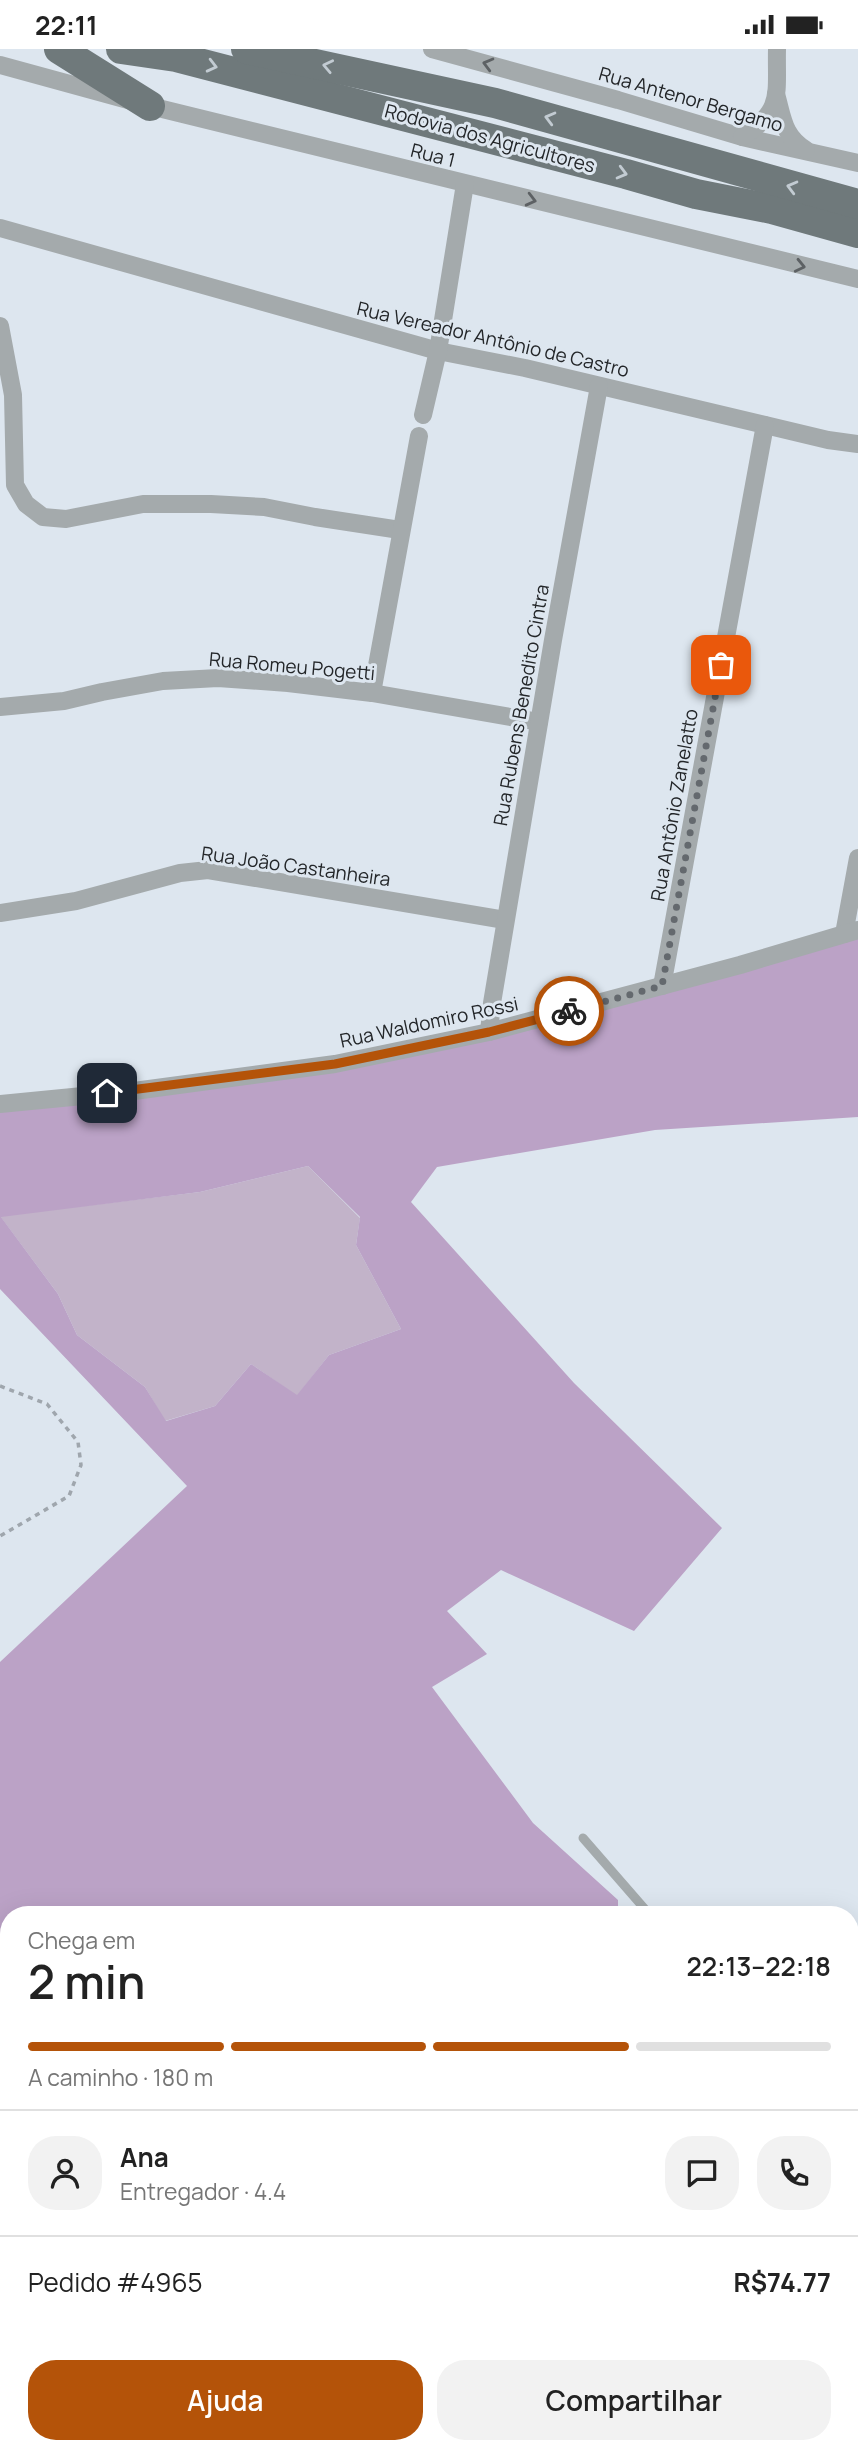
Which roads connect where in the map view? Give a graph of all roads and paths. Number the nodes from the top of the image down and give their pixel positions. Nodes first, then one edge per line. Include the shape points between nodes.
1 (59, 49) edge
2 (121, 49) edge
3 (246, 49) edge
4 (432, 49) edge
5 (777, 49) edge
6 (0, 65) edge
7 (776, 94) junction
8 (150, 106) junction
9 (742, 137) junction
10 (813, 154) junction
11 (858, 163) edge
12 (465, 184) junction
13 (858, 204) edge
14 (0, 228) edge
15 (858, 233) edge
16 (858, 279) edge
17 (0, 326) edge
18 (438, 351) junction
19 (598, 386) junction
20 (6, 394) edge
21 (423, 415) dead end
22 (765, 425) junction
23 (419, 436) dead end
24 (858, 444) edge
25 (400, 530) junction
26 (372, 693) junction
27 (0, 706) edge
28 (539, 722) junction
29 (858, 858) edge
30 (0, 913) edge
31 (505, 920) junction
32 (851, 932) edge
33 (662, 986) junction
34 (489, 1032) junction
35 (0, 1104) edge
36 (0, 1386) edge
37 (0, 1536) edge
38 (583, 1838) dead end
39 (642, 1906) edge

1 - 8 main road
2 -> 15 main road, Rodovia dos Agricultores via 176,57
13 -> 3 main road, Rodovia dos Agricultores via 495,103
9 -> 4 street, Rua Antenor Bergamo
5 - 7 street
6 - 8 street, Rua 1
7 - 9 street via 764,123
7 - 10 street via 788,134
8 - 12 street, Rua 1
9 - 10 street, Rua Antenor Bergamo
10 - 11 street, Rua Antenor Bergamo
12 -> 16 street, Rua 1
12 - 18 street
14 - 18 street, Rua Vereador Antônio de Castro
17 - 20 street
18 - 19 street, Rua Vereador Antônio de Castro
18 - 21 street
19 - 22 street, Rua Vereador Antônio de Castro
19 - 28 street, Rua Rubens Benedito Cintra
20 - 25 street via 15,485 26,504 43,517 66,519 143,504 211,504 264,507
22 - 24 street, Rua Vereador Antônio de Castro
22 - 33 street, Rua Antônio Zanelatto
23 - 25 street
25 - 26 street
26 - 27 street, Rua Romeu Pogetti via 218,678 163,681 64,701
26 - 28 street, Rua Romeu Pogetti
28 - 31 street, Rua Rubens Benedito Cintra
29 - 32 street
30 - 31 street, Rua João Castanheira via 76,901 208,870
31 - 34 street, Rua Rubens Benedito Cintra
32 - 33 street, Rua Waldomiro Rossi
33 - 34 street, Rua Waldomiro Rossi
34 - 35 street, Rua Waldomiro Rossi via 335,1064
36 - 37 path via 47,1404 78,1442 81,1465 69,1496
38 - 39 lane

